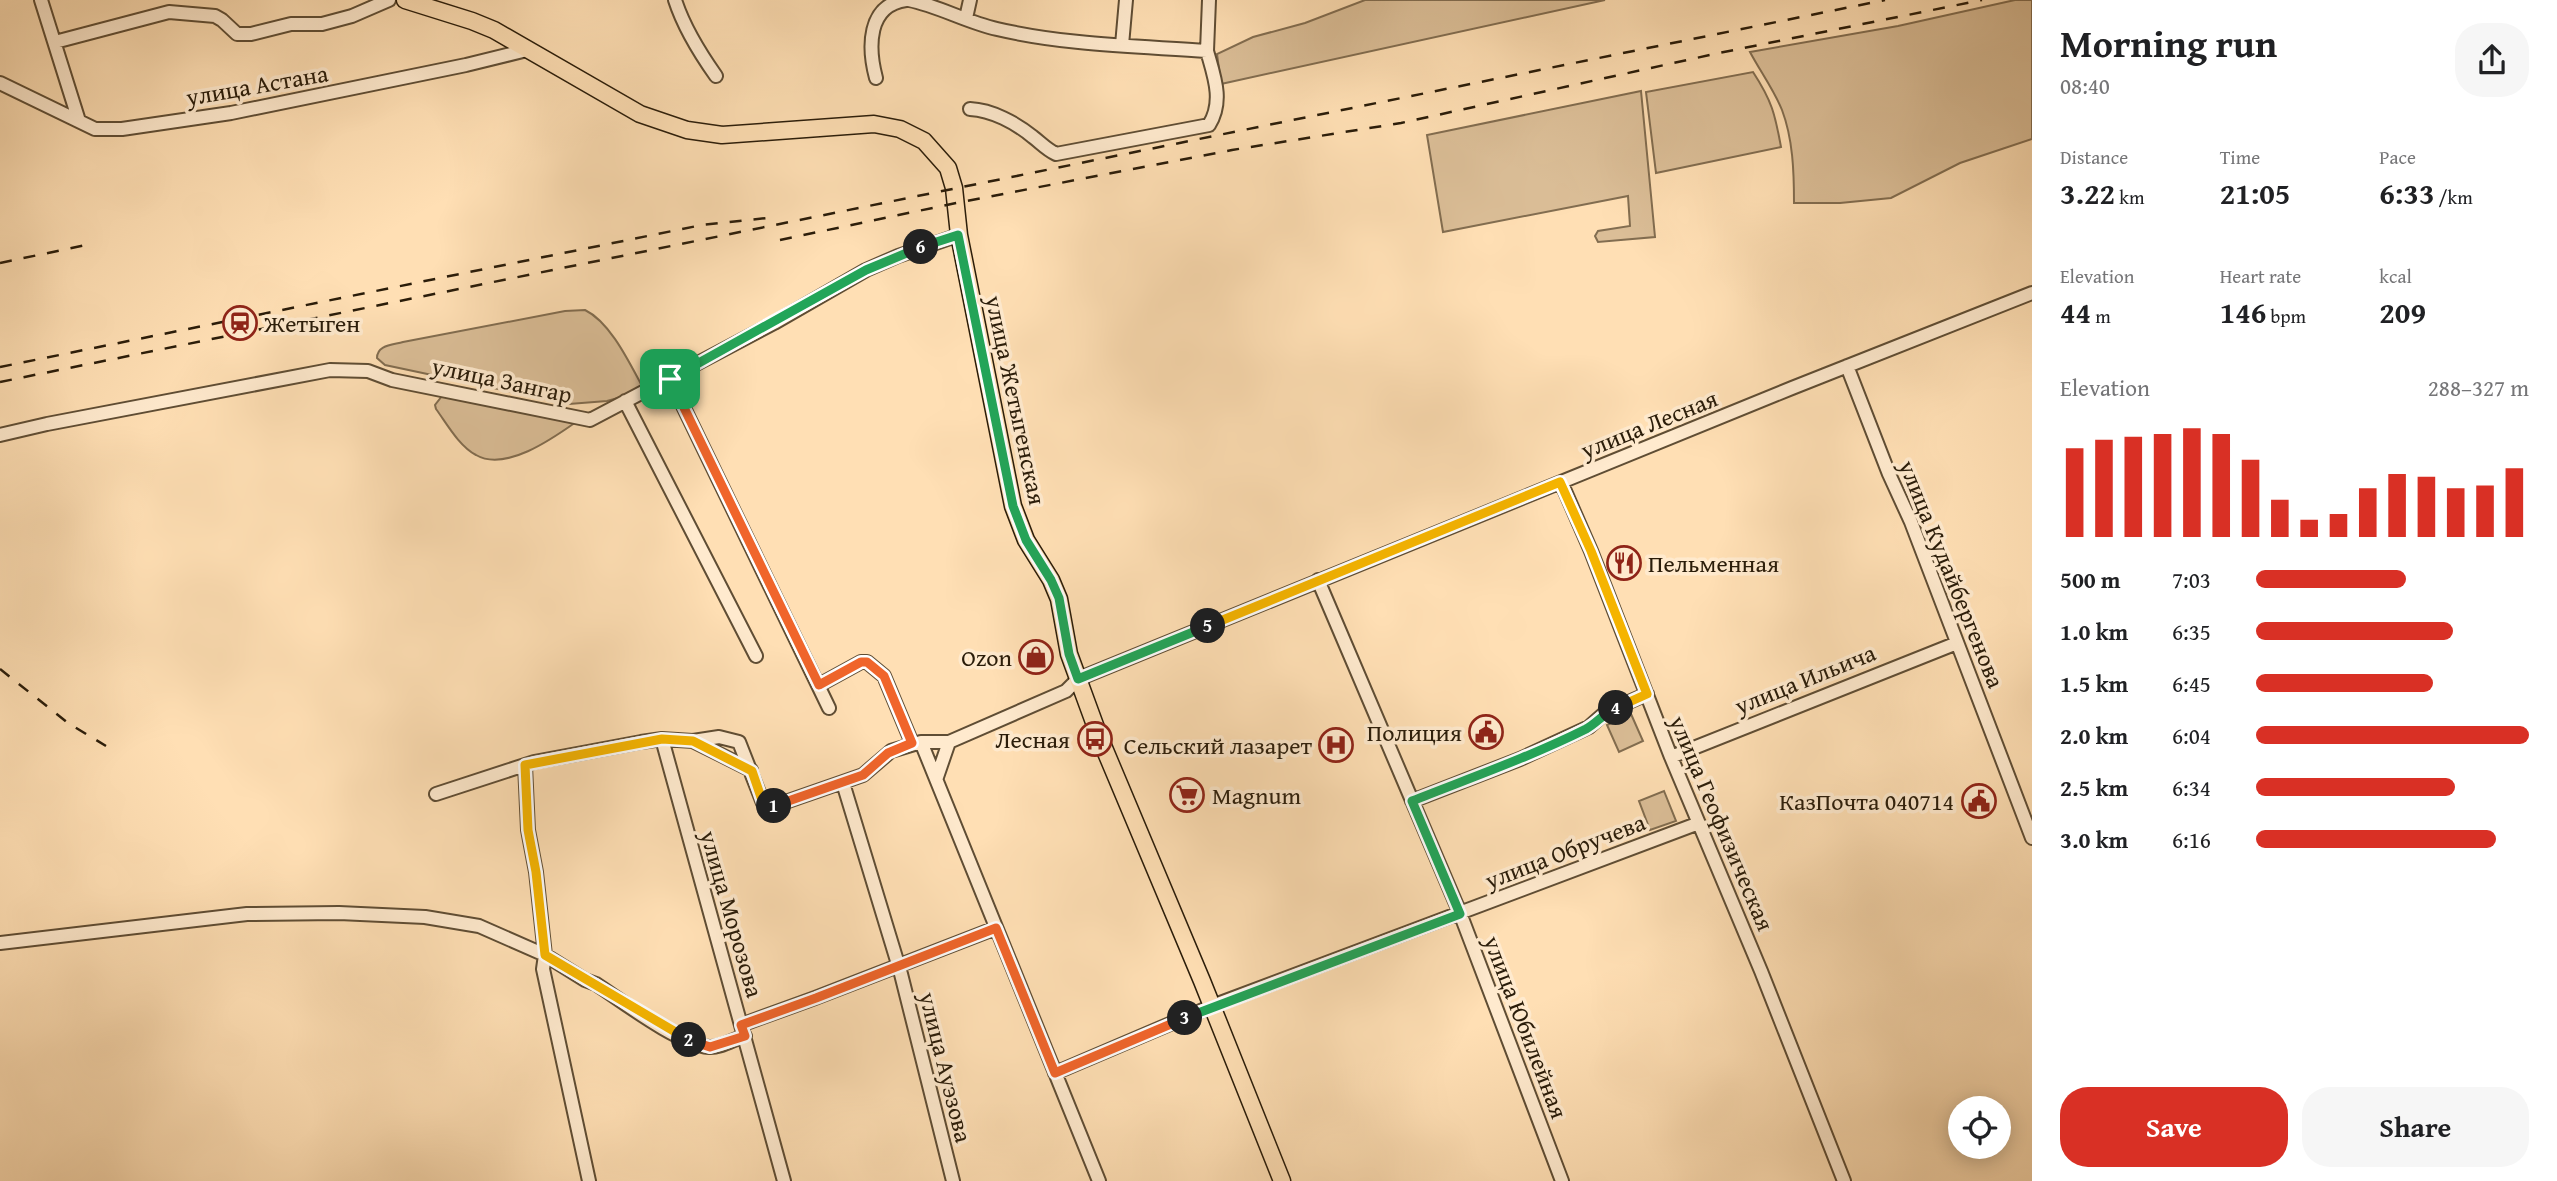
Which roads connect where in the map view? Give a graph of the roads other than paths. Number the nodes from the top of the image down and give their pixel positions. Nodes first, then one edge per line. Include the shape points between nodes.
1 (41, 0) edge
2 (389, 0) edge
3 (405, 0) edge
4 (675, 0) edge
5 (907, 0) edge
6 (970, 0) edge
7 (1126, 0) edge
8 (1209, 0) edge
9 (966, 18) junction
10 (55, 42) junction
11 (1122, 45) junction
12 (527, 50) junction
13 (1207, 51) junction
14 (716, 76) dead end
15 (876, 78) dead end
16 (0, 83) edge
17 (970, 109) dead end
18 (79, 121) junction
19 (958, 235) junction
20 (2032, 293) edge
21 (1847, 366) junction
22 (670, 379) junction
23 (625, 401) junction
24 (0, 435) edge
25 (1560, 482) junction
26 (1318, 580) junction
27 (1956, 643) junction
28 (756, 656) dead end
29 (1078, 679) junction
30 (819, 685) junction
31 (1647, 694) junction
32 (830, 708) dead end
33 (662, 739) junction
34 (693, 741) junction
35 (949, 742) junction
36 (916, 743) junction
37 (1671, 757) junction
38 (525, 765) junction
39 (752, 771) junction
40 (937, 777) junction
41 (843, 783) junction
42 (436, 794) dead end
43 (1412, 801) junction
44 (1699, 823) junction
45 (2032, 838) edge
46 (1460, 914) junction
47 (996, 928) junction
48 (0, 943) edge
49 (545, 955) junction
50 (898, 966) junction
51 (1212, 1006) junction
52 (743, 1030) junction
53 (1055, 1073) junction
54 (589, 1181) edge
55 (783, 1181) edge
56 (953, 1181) edge
57 (1100, 1181) edge
58 (1282, 1181) edge
59 (1562, 1181) edge
60 (1844, 1181) edge

1 - 10 street
2 - 10 street via 321,24 291,24 251,34 237,34 215,16 169,12
3 - 12 main road, улица Жетыгенская via 472,21
4 - 14 street via 695,46
5 - 9 street
5 - 15 street via 885,6 877,16 872,41
6 - 9 street
7 - 11 street
8 - 13 street
9 - 11 street via 1034,36
10 - 18 street
11 - 13 street
12 - 18 street, улица Астана via 231,113 122,129 95,129
12 - 19 main road, улица Жетыгенская via 640,114 687,130 722,135 858,124 900,129 924,141 948,168
13 - 17 street via 1217,94 1209,125 1056,153 1009,121
16 - 18 street, улица Астана
19 - 22 street, улица Зангар via 866,270
19 - 29 main road, улица Жетыгенская via 1013,506 1026,540 1059,598
20 - 21 street, улица Лесная
21 - 25 street, улица Лесная
21 - 27 street, улица Кудайбергенова
22 - 23 street, улица Зангар
22 - 30 street
23 - 24 street, улица Зангар via 590,420 392,380 368,371 330,370
23 - 28 street
25 - 26 street, улица Лесная
25 - 31 street, улица Геофизическая
26 - 29 street, улица Лесная
26 - 43 street, улица Юбилейная
27 - 37 street, улица Ильича
27 - 45 street, улица Кудайбергенова
29 - 35 street, улица Лесная via 1066,691
29 - 51 main road, улица Жетыгенская
30 - 32 street
30 - 36 street via 867,662 884,676
31 - 37 street, улица Геофизическая
31 - 43 street via 1606,712 1566,738
33 - 34 street
33 - 38 street
33 - 52 street, улица Морозова
34 - 39 street
34 - 39 street via 719,737 739,742
35 - 36 street, улица Лесная
35 - 40 street
36 - 40 street
36 - 41 street, улица Лесная via 888,753 863,775
37 - 44 street, улица Геофизическая
38 - 42 street
38 - 49 street via 528,830
39 - 41 street via 768,807
40 - 47 street
41 - 50 street, улица Ауэзова
43 - 46 street, улица Юбилейная
44 - 46 street, улица Обручева
44 - 60 street, улица Геофизическая
46 - 51 street, улица Обручева
46 - 59 street, улица Юбилейная
47 - 50 street
47 - 53 street
48 - 49 street via 247,914 339,913 425,917 479,926
49 - 52 street via 696,1044 710,1047
49 - 54 street via 543,969
50 - 52 street
50 - 56 street, улица Ауэзова
51 - 53 street, улица Обручева
51 - 58 main road, улица Жетыгенская
52 - 55 street, улица Морозова
53 - 57 street

